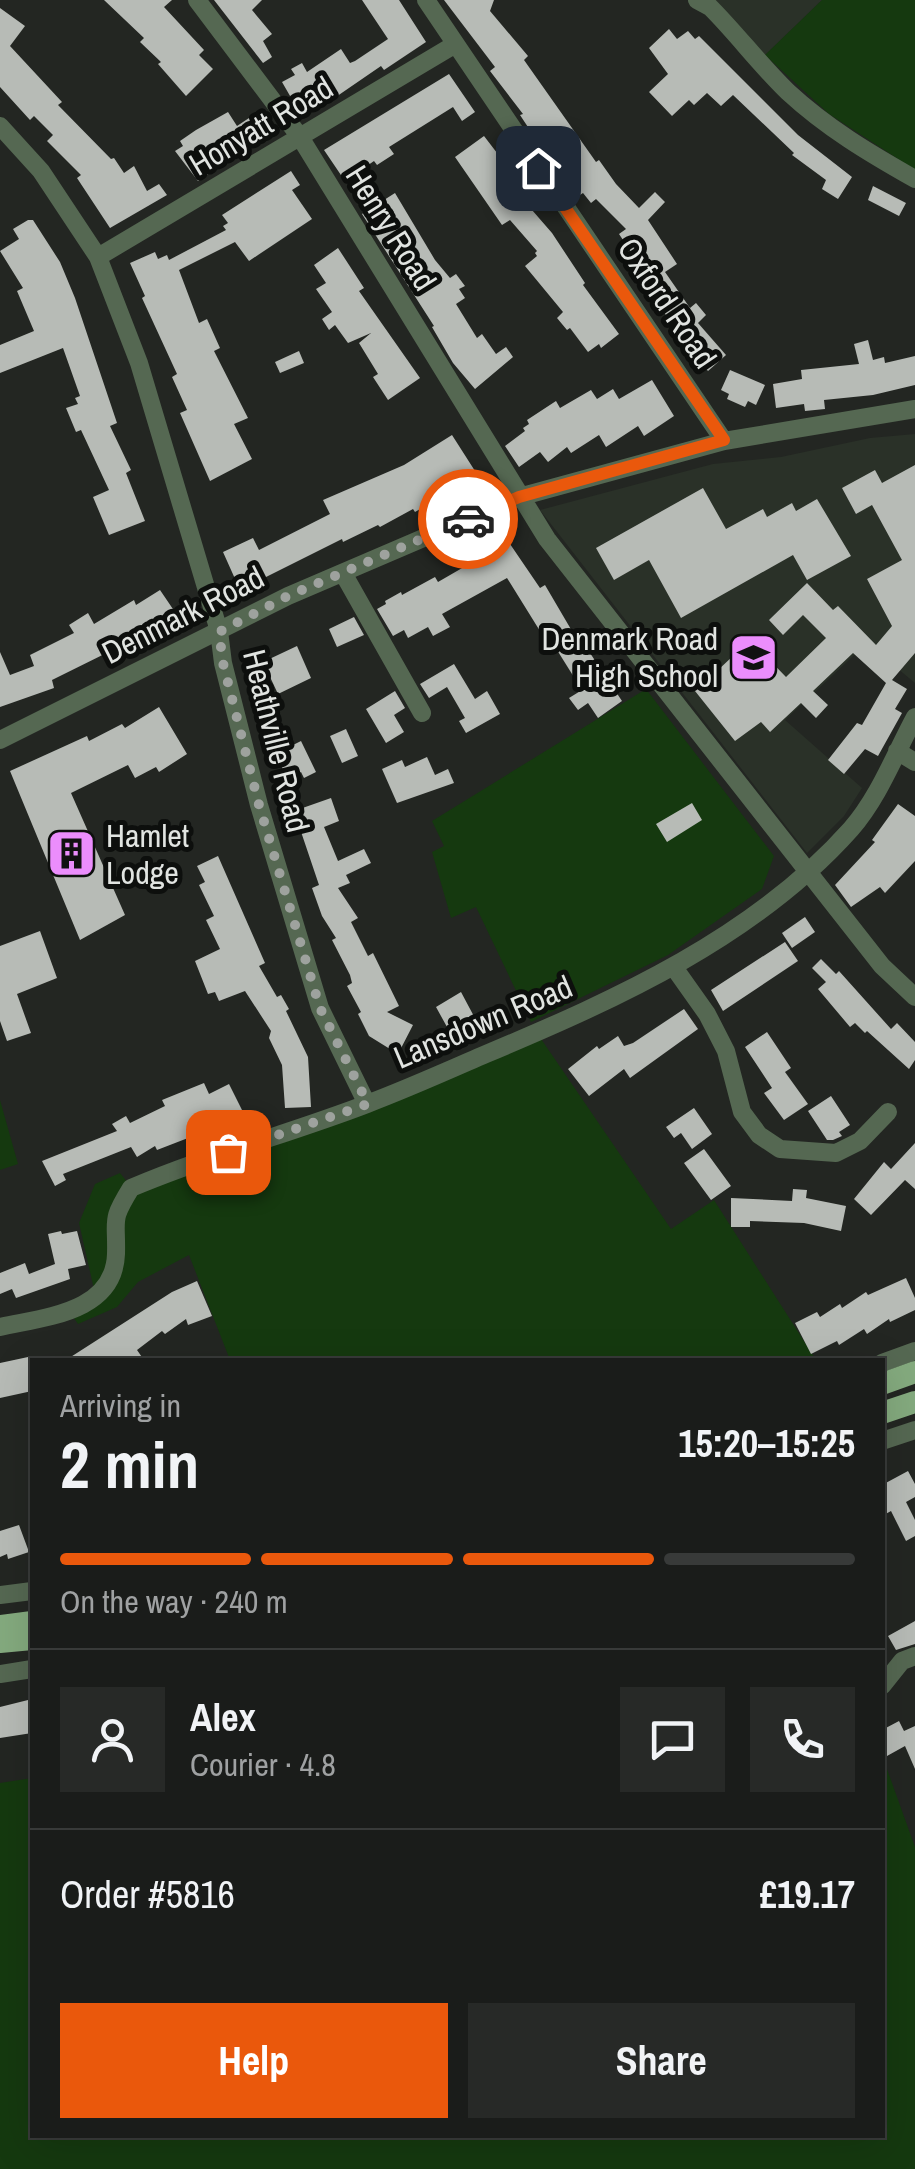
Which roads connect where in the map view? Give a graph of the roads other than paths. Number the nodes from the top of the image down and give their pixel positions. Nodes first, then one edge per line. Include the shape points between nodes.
1 (197, 0) edge
2 (426, 0) edge
3 (696, 0) edge
4 (454, 45) junction
5 (0, 126) edge
6 (300, 138) junction
7 (915, 179) edge
8 (98, 257) junction
9 (915, 409) edge
10 (724, 440) junction
11 (519, 497) junction
12 (343, 572) junction
13 (219, 632) junction
14 (422, 713) dead end
15 (915, 717) edge
16 (0, 740) edge
17 (897, 751) junction
18 (915, 762) edge
19 (807, 872) junction
20 (673, 966) junction
21 (915, 997) edge
22 (368, 1104) junction
23 (890, 1140) dead end
24 (0, 1327) edge
25 (915, 1350) edge
26 (885, 1363) edge
27 (915, 1372) edge
28 (885, 1383) edge
29 (915, 1402) edge
30 (885, 1413) edge
31 (915, 1430) edge
32 (885, 1441) edge
33 (30, 1591) edge
34 (0, 1596) edge
35 (30, 1622) edge
36 (0, 1626) edge
37 (30, 1638) edge
38 (0, 1642) edge
39 (915, 1656) edge
40 (30, 1670) edge
41 (0, 1674) edge
42 (885, 1682) edge

1 - 6 street, Henry Road
2 - 4 street, Oxford Road
3 - 7 street via 710,6 820,119
4 - 6 street, Honyatt Road
4 - 10 street, Oxford Road
5 - 8 street, Heathville Road via 40,171
6 - 8 street, Honyatt Road
6 - 11 street, Henry Road
8 - 13 street, Heathville Road via 139,363
9 - 10 street, Denmark Road
10 - 11 street, Denmark Road
11 - 12 street, Denmark Road
11 - 19 street, Henry Road
12 - 13 street, Denmark Road
12 - 14 street
13 - 16 street, Denmark Road
13 - 22 street, Heathville Road via 259,805 320,1008
15 - 17 street, Lansdown Road
17 - 18 street
17 - 19 street, Lansdown Road via 853,827
19 - 20 street, Lansdown Road
19 - 21 street, Henry Road
20 - 22 street, Lansdown Road
20 - 23 street via 720,1038 742,1112 759,1135 780,1149 836,1153 881,1119
22 - 24 street, Lansdown Road via 132,1188 117,1211 110,1281 96,1298
25 - 26 street
27 - 28 main road
29 - 30 main road
31 - 32 street
33 - 34 street
35 - 36 main road
37 - 38 main road
39 - 42 street
40 - 41 street

